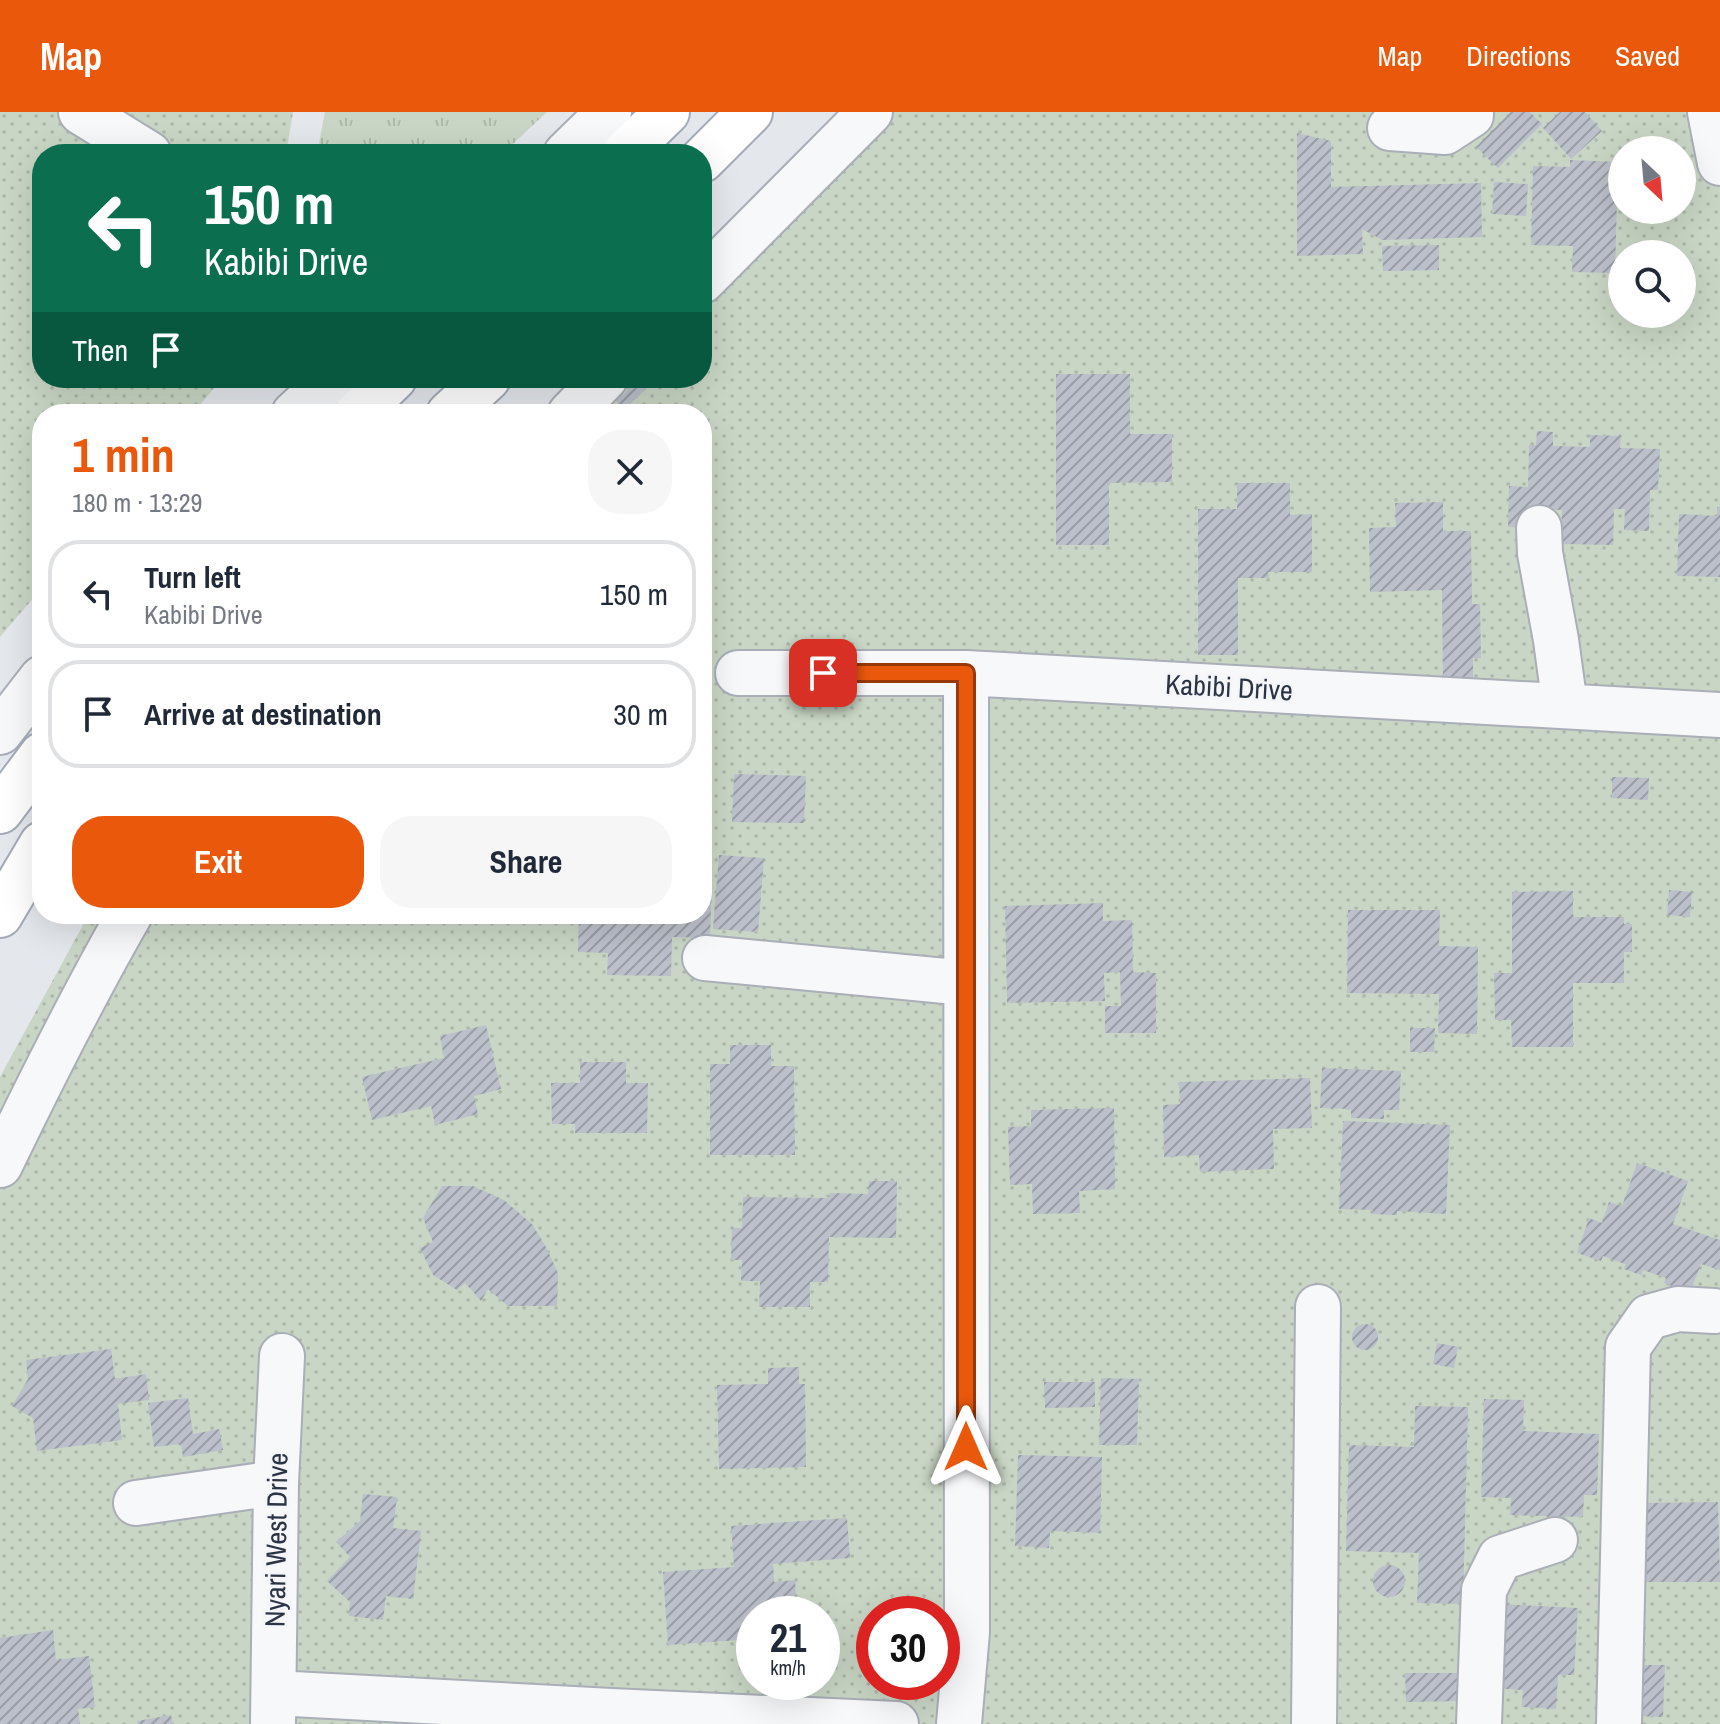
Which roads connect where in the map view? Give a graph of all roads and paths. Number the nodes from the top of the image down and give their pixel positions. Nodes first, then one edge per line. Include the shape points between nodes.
1 (81, 112) edge
2 (609, 112) edge
3 (667, 112) edge
4 (750, 112) edge
5 (774, 112) edge
6 (870, 112) edge
7 (1471, 112) edge
8 (1710, 112) edge
9 (1390, 128) dead end
10 (131, 134) edge
11 (576, 144) edge
12 (634, 144) edge
13 (712, 150) edge
14 (712, 153) edge
15 (1720, 163) edge
16 (712, 271) edge
17 (322, 388) edge
18 (384, 388) edge
19 (477, 388) edge
20 (595, 388) edge
21 (303, 404) edge
22 (367, 404) edge
23 (460, 404) edge
24 (580, 404) edge
25 (1539, 528) dead end
26 (738, 673) dead end
27 (966, 673) junction
28 (32, 691) edge
29 (1565, 706) junction
30 (1720, 715) edge
31 (0, 732) edge
32 (32, 768) edge
33 (0, 811) edge
34 (32, 861) edge
35 (0, 915) edge
36 (125, 924) edge
37 (705, 958) dead end
38 (966, 983) junction
39 (0, 1165) edge
40 (1318, 1307) dead end
41 (1714, 1311) dead end
42 (282, 1356) dead end
43 (276, 1483) junction
44 (136, 1503) dead end
45 (1555, 1540) dead end
46 (274, 1709) edge
47 (611, 1718) edge
48 (896, 1724) edge
49 (959, 1724) edge
50 (1314, 1724) edge
51 (1479, 1724) edge
52 (1619, 1724) edge

1 - 10 street
2 - 11 street
3 - 12 main road
4 - 13 main road
5 - 14 street
6 - 16 street
7 - 9 street via 1445,132
8 - 15 street
17 - 21 street
18 - 22 main road
19 - 23 main road
20 - 24 street
25 - 29 street
26 - 27 street, Kabibi Drive
27 - 29 street, Kabibi Drive
27 - 38 street
28 - 31 street
29 - 30 street, Kabibi Drive
32 - 33 main road
34 - 35 main road
36 - 39 street
37 - 38 street
38 - 49 street via 967,1632
40 - 50 street
41 - 52 street via 1678,1309 1649,1317 1628,1347
42 - 43 street, Nyari West Drive
43 - 44 street
43 - 46 street, Nyari West Drive
45 - 51 street via 1500,1558 1484,1590
46 - 47 street
47 - 48 street

